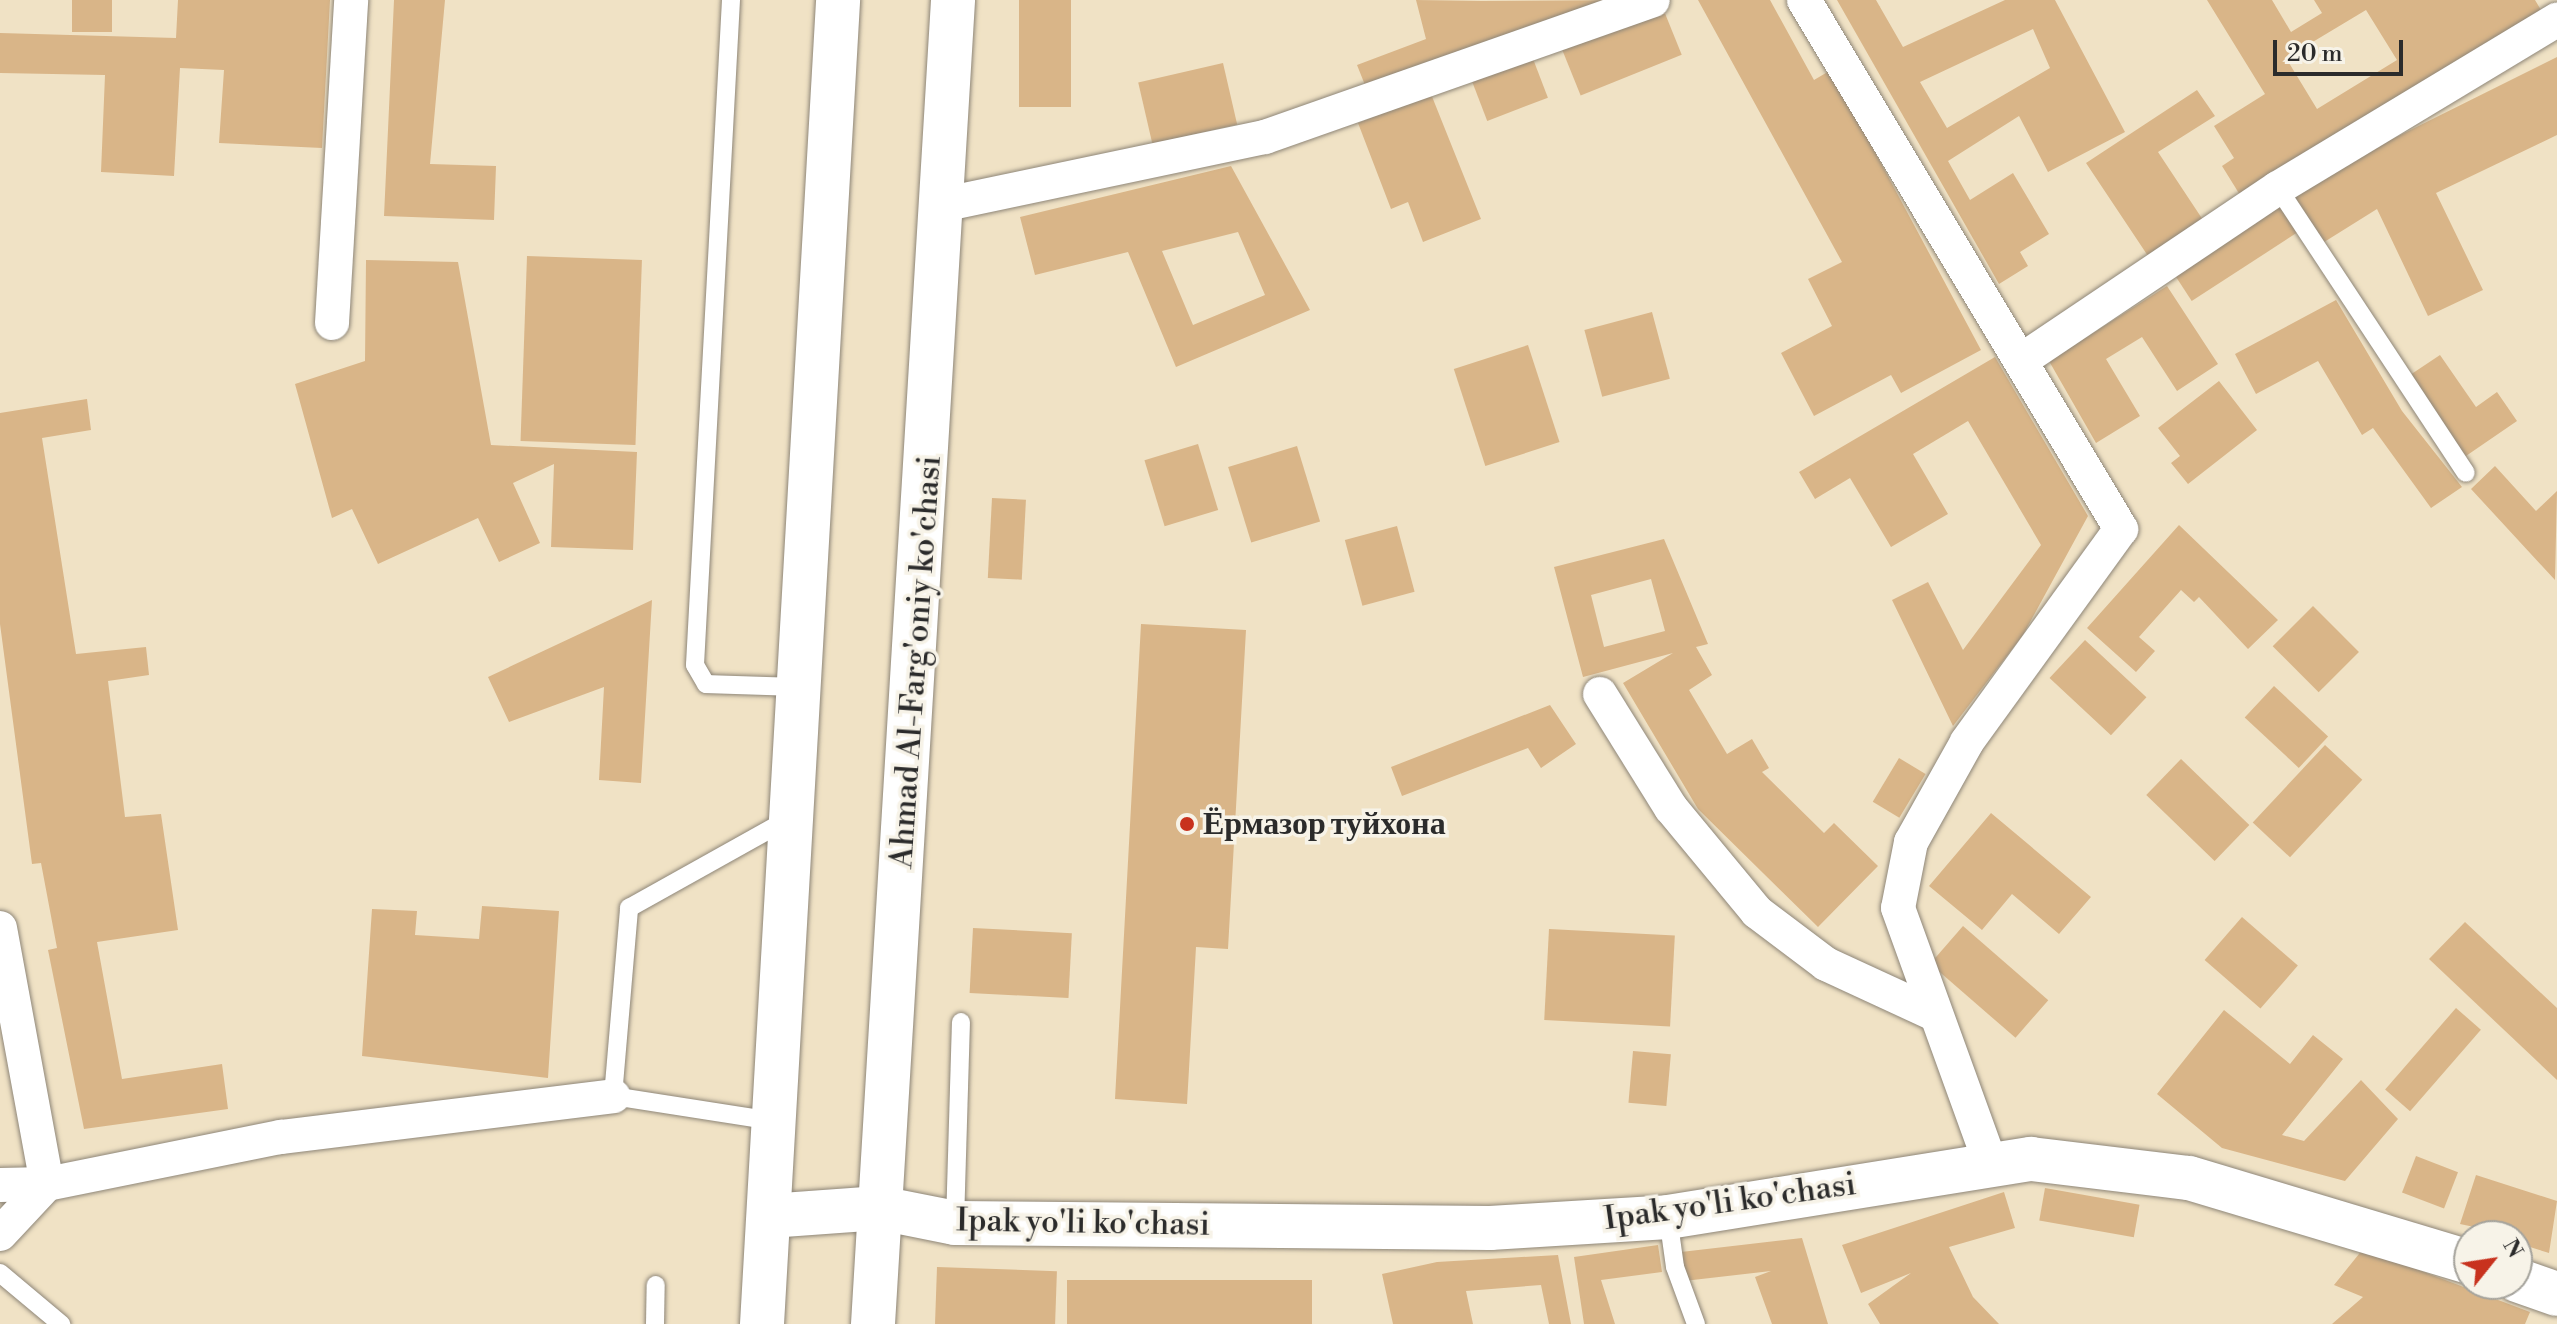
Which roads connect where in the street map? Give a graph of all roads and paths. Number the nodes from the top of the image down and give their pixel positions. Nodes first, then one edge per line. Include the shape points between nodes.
1 (351, 0) edge
2 (731, 0) edge
3 (838, 0) edge
4 (953, 0) edge
5 (1653, 0) edge
6 (1804, 0) edge
7 (2557, 20) edge
8 (2278, 188) junction
9 (946, 204) junction
10 (332, 323) dead end
11 (2022, 360) junction
12 (2466, 473) dead end
13 (796, 687) junction
14 (1600, 694) dead end
15 (788, 819) junction
16 (0, 928) edge
17 (1934, 1014) junction
18 (961, 1022) dead end
19 (613, 1096) junction
20 (773, 1121) junction
21 (1990, 1162) junction
22 (47, 1184) junction
23 (0, 1185) edge
24 (880, 1208) junction
25 (769, 1216) junction
26 (1668, 1217) junction
27 (955, 1223) junction
28 (0, 1234) edge
29 (2453, 1257) edge
30 (0, 1273) edge
31 (656, 1285) dead end
32 (2533, 1286) edge
33 (2557, 1294) edge
34 (61, 1324) edge
35 (655, 1324) edge
36 (762, 1324) edge
37 (873, 1324) edge
38 (1696, 1324) edge

1 - 10 street
2 - 13 lane via 695,665 706,684
3 - 13 main road
4 - 9 main road, Ahmad Al-Farg'oniy ko'chasi
5 - 9 street via 1265,137
6 - 11 street
7 - 8 street
8 - 11 street
8 - 12 lane
9 - 24 main road, Ahmad Al-Farg'oniy ko'chasi
11 - 17 street via 2121,529 1967,742 1911,842 1898,908
13 - 15 main road
14 - 17 street via 1671,808 1757,912 1826,964
15 - 19 lane via 629,908
15 - 20 main road
16 - 22 street
17 - 21 street
18 - 27 lane
19 - 20 lane
19 - 22 street via 281,1137
20 - 25 main road
21 - 26 main road, Ipak yo'li ko'chasi
21 - 29 main road, Ipak yo'li ko'chasi via 2031,1159 2189,1178
22 - 23 street
22 - 28 street
24 - 25 main road, Ipak yo'li ko'chasi
24 - 27 main road, Ipak yo'li ko'chasi
24 - 37 main road, Ahmad Al-Farg'oniy ko'chasi
25 - 36 main road
26 - 27 main road, Ipak yo'li ko'chasi via 1490,1228
26 - 38 lane via 1675,1267
30 - 34 lane
31 - 35 lane
32 - 33 main road

